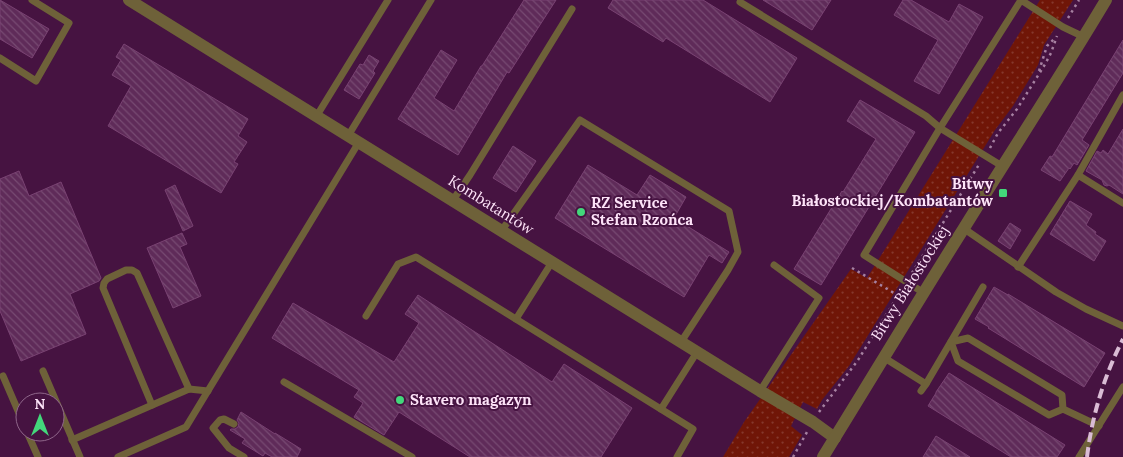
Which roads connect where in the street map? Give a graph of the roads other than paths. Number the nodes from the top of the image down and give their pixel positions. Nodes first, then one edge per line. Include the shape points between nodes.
1 (32, 0) edge
2 (129, 0) edge
3 (388, 0) edge
4 (431, 0) edge
5 (1106, 0) edge
6 (740, 2) dead end
7 (572, 9) dead end
8 (1084, 37) junction
9 (0, 58) edge
10 (1123, 95) edge
11 (316, 117) junction
12 (940, 128) junction
13 (353, 139) junction
14 (1002, 166) junction
15 (1078, 175) junction
16 (453, 200) junction
17 (1123, 203) edge
18 (964, 228) junction
19 (502, 230) junction
20 (552, 262) junction
21 (774, 265) dead end
22 (1018, 267) junction
23 (983, 287) dead end
24 (924, 293) junction
25 (366, 316) dead end
26 (516, 319) junction
27 (1123, 326) edge
28 (681, 342) junction
29 (951, 342) junction
30 (697, 352) junction
31 (883, 358) junction
32 (43, 371) dead end
33 (3, 376) dead end
34 (284, 382) dead end
35 (926, 384) junction
36 (1123, 387) edge
37 (190, 389) junction
38 (760, 391) junction
39 (921, 391) dead end
40 (208, 392) junction
41 (15, 404) edge
42 (152, 405) junction
43 (661, 409) junction
44 (1063, 409) junction
45 (234, 424) dead end
46 (1099, 426) junction
47 (835, 438) junction
48 (72, 440) junction
49 (31, 442) edge
50 (38, 457) edge
51 (80, 457) edge
52 (118, 457) edge
53 (244, 457) edge
54 (412, 457) edge
55 (677, 457) edge
56 (823, 457) edge
57 (1079, 457) edge

1 - 9 lane via 69,23 36,81
2 - 11 street, Kombatantów
3 - 11 lane
4 - 13 lane
5 - 8 street, Bitwy Białostockiej
6 - 12 lane via 926,116
7 - 16 lane
8 - 12 lane via 1062,27 1021,0
8 - 14 street, Bitwy Białostockiej
10 - 15 lane
11 - 13 street, Kombatantów
12 - 14 lane
12 - 24 lane via 864,255
13 - 16 street, Kombatantów
13 - 40 lane
14 - 18 street, Bitwy Białostockiej
15 - 17 lane
15 - 22 lane
16 - 19 street, Kombatantów
18 - 22 lane
18 - 24 street, Bitwy Białostockiej
19 - 20 street, Kombatantów
19 - 28 lane via 580,120 729,211 738,252
20 - 26 lane
20 - 28 street, Kombatantów
21 - 38 lane via 819,298
22 - 27 lane via 1086,309
23 - 29 lane
24 - 31 street, Bitwy Białostockiej
25 - 26 lane via 398,264 416,257
26 - 43 lane
28 - 30 street, Kombatantów
29 - 35 lane
29 - 44 lane via 958,361 1049,415
29 - 44 lane via 968,338 1045,384 1062,395
30 - 38 street, Kombatantów
30 - 43 lane
31 - 35 lane
31 - 47 street, Bitwy Białostockiej
32 - 48 lane
33 - 41 lane
34 - 54 lane
35 - 39 lane
36 - 46 lane
37 - 40 lane
37 - 42 lane
37 - 42 lane via 137,273 126,270 107,279 103,288
38 - 47 street, Kombatantów
40 - 52 lane via 186,427
42 - 48 lane
43 - 55 lane via 693,429
44 - 46 lane
45 - 53 lane via 224,419 213,428 229,448
46 - 57 lane
47 - 56 street, Bitwy Białostockiej
48 - 51 lane
49 - 50 lane

